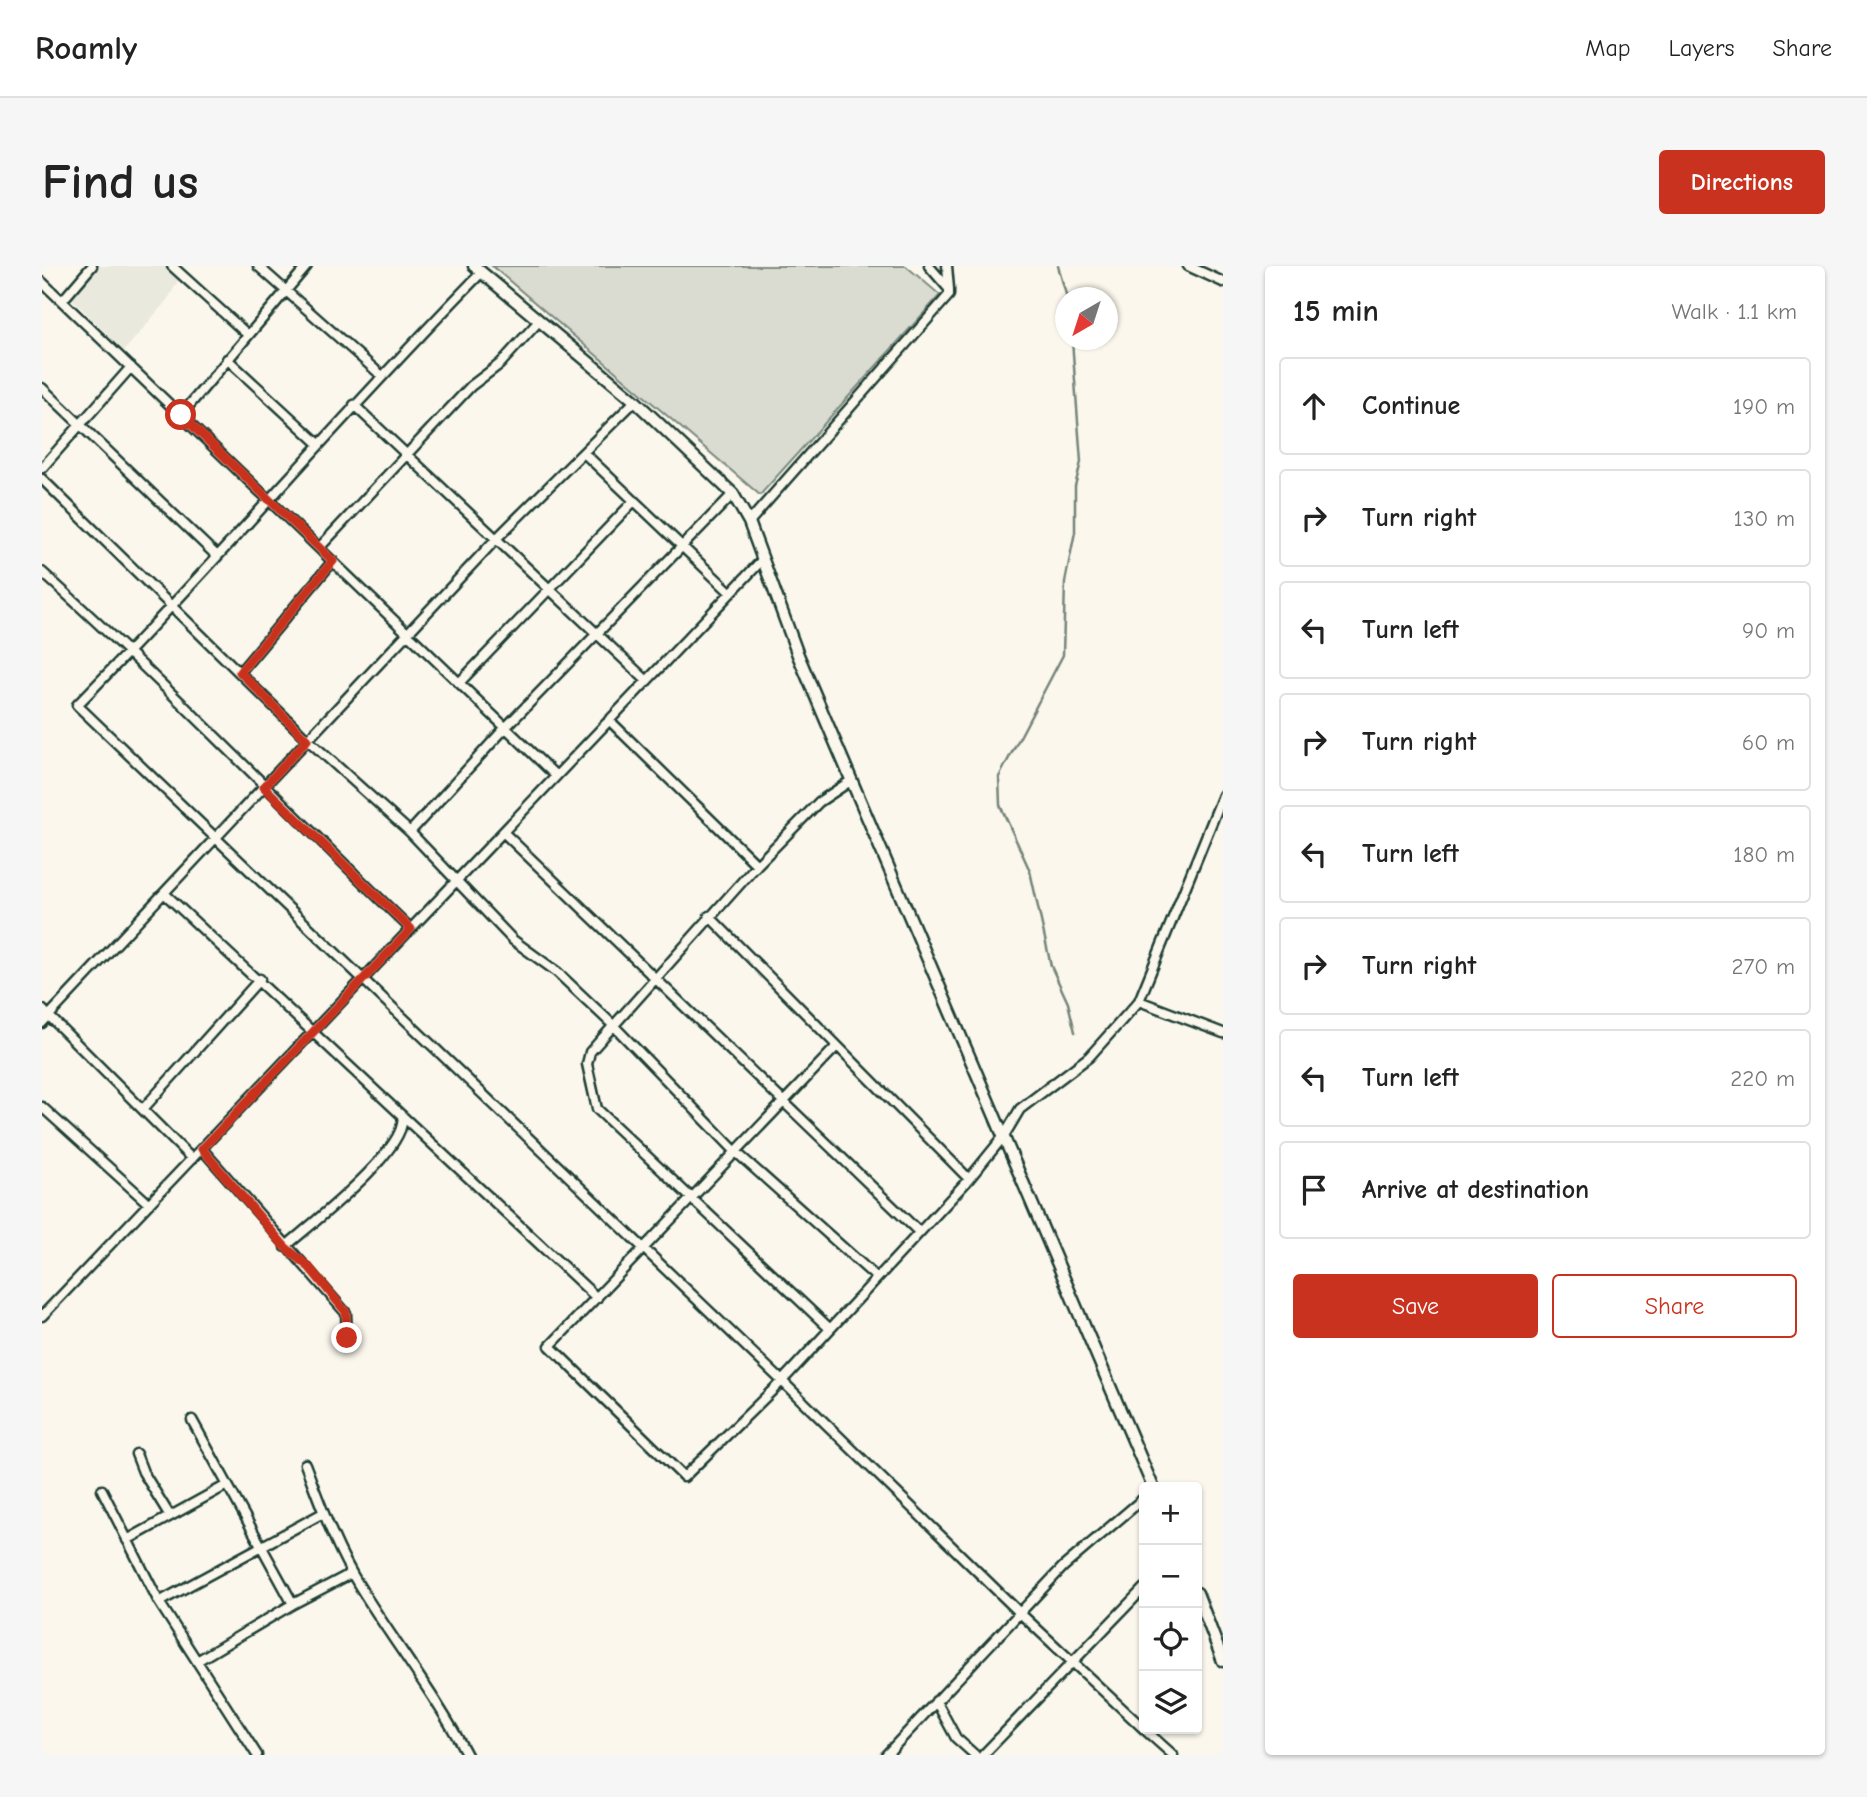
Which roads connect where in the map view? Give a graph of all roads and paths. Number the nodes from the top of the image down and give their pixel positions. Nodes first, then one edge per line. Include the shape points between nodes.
1 (92, 266) edge
2 (172, 266) edge
3 (258, 266) edge
4 (307, 266) edge
5 (929, 266) edge
6 (947, 266) edge
7 (1188, 266) edge
8 (478, 269) edge
9 (42, 282) edge
10 (1223, 282) edge
11 (286, 289) junction
12 (949, 289) junction
13 (62, 301) junction
14 (539, 321) junction
15 (248, 335) junction
16 (228, 359) junction
17 (131, 367) junction
18 (381, 375) junction
19 (42, 388) edge
20 (635, 401) junction
21 (355, 405) junction
22 (181, 415) junction
23 (79, 426) junction
24 (319, 444) junction
25 (584, 453) junction
26 (407, 455) junction
27 (42, 468) edge
28 (42, 479) edge
29 (733, 494) junction
30 (268, 499) junction
31 (634, 501) junction
32 (749, 522) junction
33 (497, 538) junction
34 (681, 545) junction
35 (319, 548) junction
36 (217, 556) junction
37 (763, 559) junction
38 (333, 561) junction
39 (42, 572) edge
40 (548, 588) junction
41 (731, 593) junction
42 (170, 607) junction
43 (408, 633) junction
44 (597, 633) junction
45 (130, 651) junction
46 (240, 672) junction
47 (647, 681) junction
48 (459, 682) junction
49 (609, 720) junction
50 (506, 727) junction
51 (307, 740) junction
52 (556, 776) junction
53 (852, 780) junction
54 (264, 787) junction
55 (1223, 795) edge
56 (410, 832) junction
57 (503, 832) junction
58 (216, 839) junction
59 (757, 865) junction
60 (456, 881) junction
61 (164, 893) junction
62 (709, 916) junction
63 (411, 929) junction
64 (654, 977) junction
65 (260, 979) junction
66 (363, 979) junction
67 (1139, 1001) junction
68 (46, 1012) edge
69 (42, 1023) edge
70 (614, 1025) junction
71 (314, 1030) junction
72 (1223, 1033) edge
73 (836, 1047) junction
74 (784, 1100) junction
75 (42, 1107) edge
76 (143, 1109) junction
77 (402, 1116) junction
78 (1004, 1136) junction
79 (202, 1149) junction
80 (736, 1152) junction
81 (192, 1159) junction
82 (969, 1179) junction
83 (692, 1198) junction
84 (149, 1205) junction
85 (919, 1232) junction
86 (285, 1247) junction
87 (644, 1248) junction
88 (876, 1278) junction
89 (597, 1298) junction
90 (42, 1316) edge
91 (829, 1328) junction
92 (347, 1338) dead end
93 (782, 1381) junction
94 (192, 1420) dead end
95 (136, 1454) dead end
96 (305, 1464) dead end
97 (1151, 1482) edge
98 (227, 1485) junction
99 (102, 1490) dead end
100 (1139, 1502) edge
101 (323, 1513) junction
102 (170, 1517) junction
103 (127, 1541) junction
104 (259, 1546) junction
105 (352, 1573) junction
106 (1139, 1593) edge
107 (159, 1602) junction
108 (293, 1604) junction
109 (1202, 1606) edge
110 (1020, 1613) junction
111 (197, 1661) junction
112 (1223, 1661) edge
113 (1073, 1662) junction
114 (936, 1701) junction
115 (1139, 1724) edge
116 (1149, 1734) edge
117 (257, 1755) edge
118 (467, 1755) edge
119 (886, 1755) edge
120 (975, 1755) edge
121 (983, 1755) edge
122 (1172, 1755) edge

1 - 13 street
2 - 15 street
3 - 11 street
4 - 11 street
5 - 12 street
6 - 12 street
7 - 10 street
8 - 14 street
8 - 18 street
9 - 13 street
11 - 15 street
11 - 18 street
12 - 32 street via 950,295
13 - 17 street
14 - 20 street
14 - 26 street
15 - 16 street
16 - 22 street
16 - 24 street
17 - 22 street
17 - 23 street
18 - 21 street
19 - 23 street
20 - 25 street
20 - 29 street
21 - 24 street
21 - 26 street
22 - 30 street
23 - 27 street
23 - 36 street
24 - 30 street
25 - 31 street
25 - 33 street
26 - 33 street
26 - 35 street
28 - 42 street
29 - 32 street
29 - 34 street
30 - 35 street
30 - 36 street
31 - 34 street
31 - 40 street
32 - 37 street
33 - 40 street
33 - 43 street
34 - 41 street
34 - 44 street
35 - 38 street
36 - 42 street
37 - 41 street
37 - 53 street
38 - 43 street
38 - 46 street
39 - 45 street
40 - 44 street
40 - 48 street
41 - 47 street
42 - 45 street
42 - 46 street
43 - 48 street
43 - 51 street
44 - 47 street
44 - 50 street
45 - 54 street
45 - 58 street via 77,705
46 - 51 street
47 - 49 street
48 - 50 street
49 - 52 street
49 - 59 street
50 - 52 street
50 - 56 street
51 - 54 street
51 - 56 street
52 - 57 street
53 - 59 street via 819,802
53 - 78 street
54 - 58 street
54 - 63 street
55 - 67 street
56 - 60 street
57 - 60 street
57 - 64 street
58 - 61 street
58 - 66 street
59 - 62 street
60 - 63 street
60 - 70 street via 513,940 557,972
61 - 65 street
61 - 68 street
62 - 64 street
62 - 73 street
63 - 66 street
64 - 70 street
64 - 74 street
65 - 71 street
65 - 76 street
66 - 71 street
66 - 87 street
67 - 72 street
67 - 78 street via 1090,1057 1020,1108
68 - 69 street
68 - 76 street
70 - 80 street
70 - 83 street via 590,1052 587,1064 597,1109
71 - 77 street
71 - 79 street
73 - 74 street
73 - 82 street
74 - 80 street
74 - 85 street
75 - 84 street
76 - 81 street
77 - 86 street via 403,1128 393,1146
77 - 89 street
78 - 82 street
78 - 97 street
79 - 81 street
79 - 86 street
80 - 83 street
80 - 88 street
81 - 84 street
82 - 85 street
83 - 87 street
83 - 91 street
84 - 90 street
85 - 88 street
86 - 92 street via 309,1267 346,1312
87 - 89 street
87 - 93 street
88 - 91 street
89 - 93 street via 550,1346 684,1477
91 - 93 street
93 - 110 street
94 - 98 street
95 - 102 street
96 - 101 street
98 - 102 street
98 - 104 street
99 - 103 street
100 - 110 street via 1063,1567
101 - 104 street
101 - 105 street
102 - 103 street
103 - 107 street
104 - 107 street
104 - 108 street
105 - 108 street
105 - 118 street via 446,1715
106 - 113 street
107 - 111 street
108 - 111 street
109 - 112 street
110 - 113 street
110 - 114 street
111 - 117 street
113 - 115 street
113 - 121 street
114 - 119 street
114 - 120 street via 956,1738
116 - 122 street

